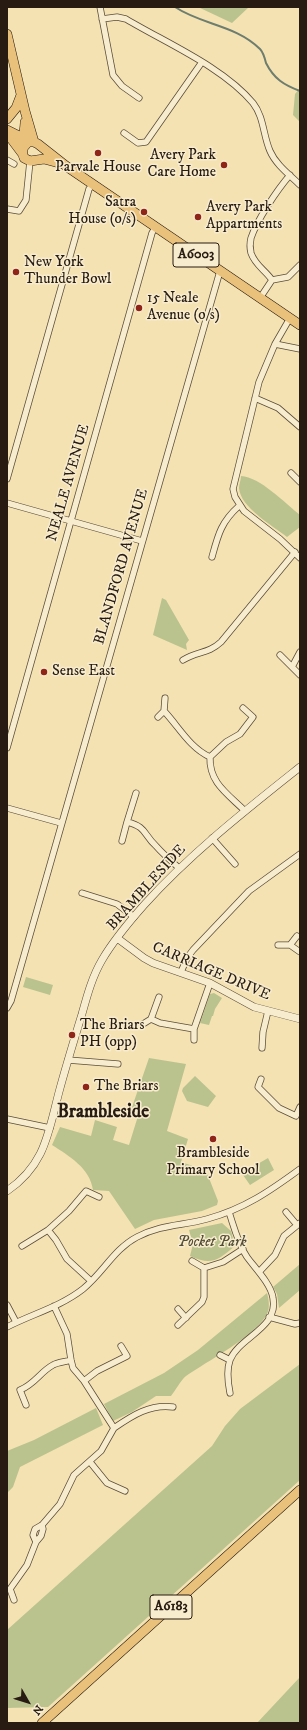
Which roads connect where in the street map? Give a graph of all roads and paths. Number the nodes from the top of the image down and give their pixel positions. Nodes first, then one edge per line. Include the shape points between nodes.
1 (100, 7) edge
2 (102, 19) junction
3 (7, 34) edge
4 (202, 62) junction
5 (21, 94) junction
6 (139, 98) dead end
7 (7, 119) edge
8 (7, 131) edge
9 (124, 133) dead end
10 (29, 145) junction
11 (7, 160) edge
12 (33, 160) junction
13 (14, 164) dead end
14 (66, 166) junction
15 (290, 175) junction
16 (93, 184) junction
17 (300, 185) edge
18 (7, 209) edge
19 (156, 226) junction
20 (300, 265) edge
21 (220, 271) junction
22 (272, 280) junction
23 (260, 298) junction
24 (290, 318) junction
25 (300, 325) edge
26 (275, 344) junction
27 (300, 349) edge
28 (255, 398) junction
29 (300, 427) edge
30 (291, 473) dead end
31 (7, 479) edge
32 (300, 482) edge
33 (7, 503) edge
34 (239, 506) junction
35 (71, 521) junction
36 (142, 541) junction
37 (295, 552) junction
38 (212, 557) dead end
39 (300, 558) edge
40 (300, 652) edge
41 (280, 655) dead end
42 (183, 660) dead end
43 (292, 667) junction
44 (300, 675) edge
45 (165, 698) dead end
46 (243, 708) dead end
47 (164, 711) junction
48 (158, 717) dead end
49 (7, 748) edge
50 (210, 757) junction
51 (300, 767) edge
52 (136, 793) dead end
53 (7, 808) edge
54 (245, 811) junction
55 (127, 822) junction
56 (61, 824) junction
57 (212, 838) junction
58 (122, 841) dead end
59 (299, 858) edge
60 (235, 864) dead end
61 (179, 868) junction
62 (82, 893) dead end
63 (134, 917) junction
64 (297, 936) dead end
65 (118, 938) junction
66 (278, 945) dead end
67 (290, 945) junction
68 (300, 952) edge
69 (181, 972) junction
70 (210, 983) junction
71 (159, 997) dead end
72 (7, 1008) edge
73 (268, 1011) junction
74 (151, 1019) junction
75 (300, 1019) edge
76 (143, 1024) dead end
77 (194, 1029) junction
78 (194, 1040) dead end
79 (262, 1048) dead end
80 (68, 1060) junction
81 (118, 1064) dead end
82 (261, 1079) dead end
83 (300, 1107) edge
84 (298, 1117) edge
85 (7, 1119) edge
86 (50, 1128) junction
87 (300, 1169) edge
88 (7, 1191) edge
89 (99, 1197) dead end
90 (229, 1212) junction
91 (286, 1212) dead end
92 (299, 1224) edge
93 (48, 1230) junction
94 (22, 1246) dead end
95 (242, 1249) junction
96 (192, 1261) dead end
97 (204, 1268) junction
98 (259, 1272) junction
99 (91, 1281) junction
100 (7, 1305) edge
101 (54, 1306) junction
102 (178, 1309) dead end
103 (269, 1317) junction
104 (186, 1318) junction
105 (16, 1322) junction
106 (300, 1323) edge
107 (178, 1325) dead end
108 (7, 1327) edge
109 (121, 1346) dead end
110 (220, 1355) dead end
111 (71, 1360) junction
112 (230, 1360) junction
113 (84, 1382) junction
114 (230, 1393) dead end
115 (26, 1405) dead end
116 (173, 1407) dead end
117 (114, 1428) junction
118 (90, 1462) junction
119 (300, 1490) edge
120 (125, 1491) dead end
121 (9, 1589) edge
122 (14, 1600) dead end
123 (42, 1723) edge

1 - 2 street
2 - 4 street via 122,17
2 - 6 street via 113,75 122,86
3 - 5 main road
4 - 9 street via 146,142 138,143
4 - 15 street via 253,103 263,121 270,151
5 - 7 main road via 16,108
5 - 10 main road
8 - 10 main road, A6003
8 - 10 main road, A6003
10 - 12 main road via 24,158
10 - 12 main road via 40,154
10 - 14 main road, A6003
11 - 13 street
12 - 14 main road, A6003 via 48,159
12 - 18 street via 26,200 18,211
14 - 16 main road, A6003
15 - 17 street
15 - 22 street via 250,240 251,253 256,264
16 - 19 main road, A6003
16 - 31 street via 89,189
19 - 21 main road, A6003
19 - 35 street, NEALE AVENUE
20 - 22 street via 288,277
21 - 23 main road, A6003
21 - 36 street, BLANDFORD AVENUE
22 - 23 street
23 - 24 main road, A6003
24 - 25 main road, A6003
24 - 26 street
26 - 27 street
26 - 28 street via 264,367
28 - 29 street via 278,408
28 - 34 street via 233,489
30 - 32 street
33 - 35 street
34 - 37 street
34 - 38 street via 222,523
35 - 36 street
35 - 49 street, NEALE AVENUE
36 - 56 street, BLANDFORD AVENUE
37 - 39 street
37 - 42 street via 221,642 209,651 194,654
40 - 43 street
41 - 43 street
43 - 44 street
45 - 47 street
46 - 50 street via 256,717 240,734 226,742
47 - 48 street
47 - 50 street via 200,753
50 - 54 street via 214,779
51 - 54 street, BRAMBLESIDE
52 - 55 street
53 - 56 street
54 - 57 street, BRAMBLESIDE
55 - 58 street
55 - 61 street via 141,827 154,845
56 - 72 street, BLANDFORD AVENUE
57 - 60 street
57 - 61 street, BRAMBLESIDE
59 - 69 street via 274,872 249,892 186,958
61 - 63 street, BRAMBLESIDE
62 - 63 street via 117,904
63 - 65 street, BRAMBLESIDE
64 - 67 street
65 - 69 street, CARRIAGE DRIVE via 144,958
65 - 80 street, BRAMBLESIDE via 94,977
66 - 67 street
67 - 68 street
69 - 70 street, CARRIAGE DRIVE
70 - 73 street, CARRIAGE DRIVE via 238,1000
70 - 77 street
71 - 74 street
73 - 75 street, CARRIAGE DRIVE
73 - 79 street
74 - 76 street
74 - 77 street via 160,1024
77 - 78 street
80 - 81 street
80 - 86 street, BRAMBLESIDE
82 - 84 street via 258,1087 279,1108
83 - 84 street
85 - 86 street
86 - 88 street, BRAMBLESIDE via 46,1144 38,1159 19,1182
87 - 90 street via 258,1199
89 - 93 street via 87,1188 69,1211
90 - 95 street
90 - 99 street via 196,1222 160,1227 136,1238 115,1254
91 - 92 street
92 - 98 street via 284,1236 272,1260
93 - 94 street
93 - 99 street via 67,1259
95 - 97 street via 223,1262
95 - 98 street
96 - 97 street
97 - 104 street via 204,1298
98 - 103 street via 274,1299
99 - 101 street via 75,1295
100 - 105 street
101 - 105 street
101 - 111 street via 67,1334
102 - 104 street
103 - 106 street
103 - 112 street via 263,1328 242,1343
104 - 107 street
105 - 108 street
109 - 113 street via 127,1356 96,1371
110 - 112 street
111 - 113 street via 73,1368
111 - 115 street via 53,1365 33,1383 20,1390
112 - 114 street
113 - 117 street
116 - 117 street via 155,1406 143,1410
117 - 118 street via 101,1451
118 - 120 street via 107,1484
118 - 121 street via 74,1475 60,1504 34,1532 36,1542 27,1565
119 - 123 main road, A6183
121 - 122 street

